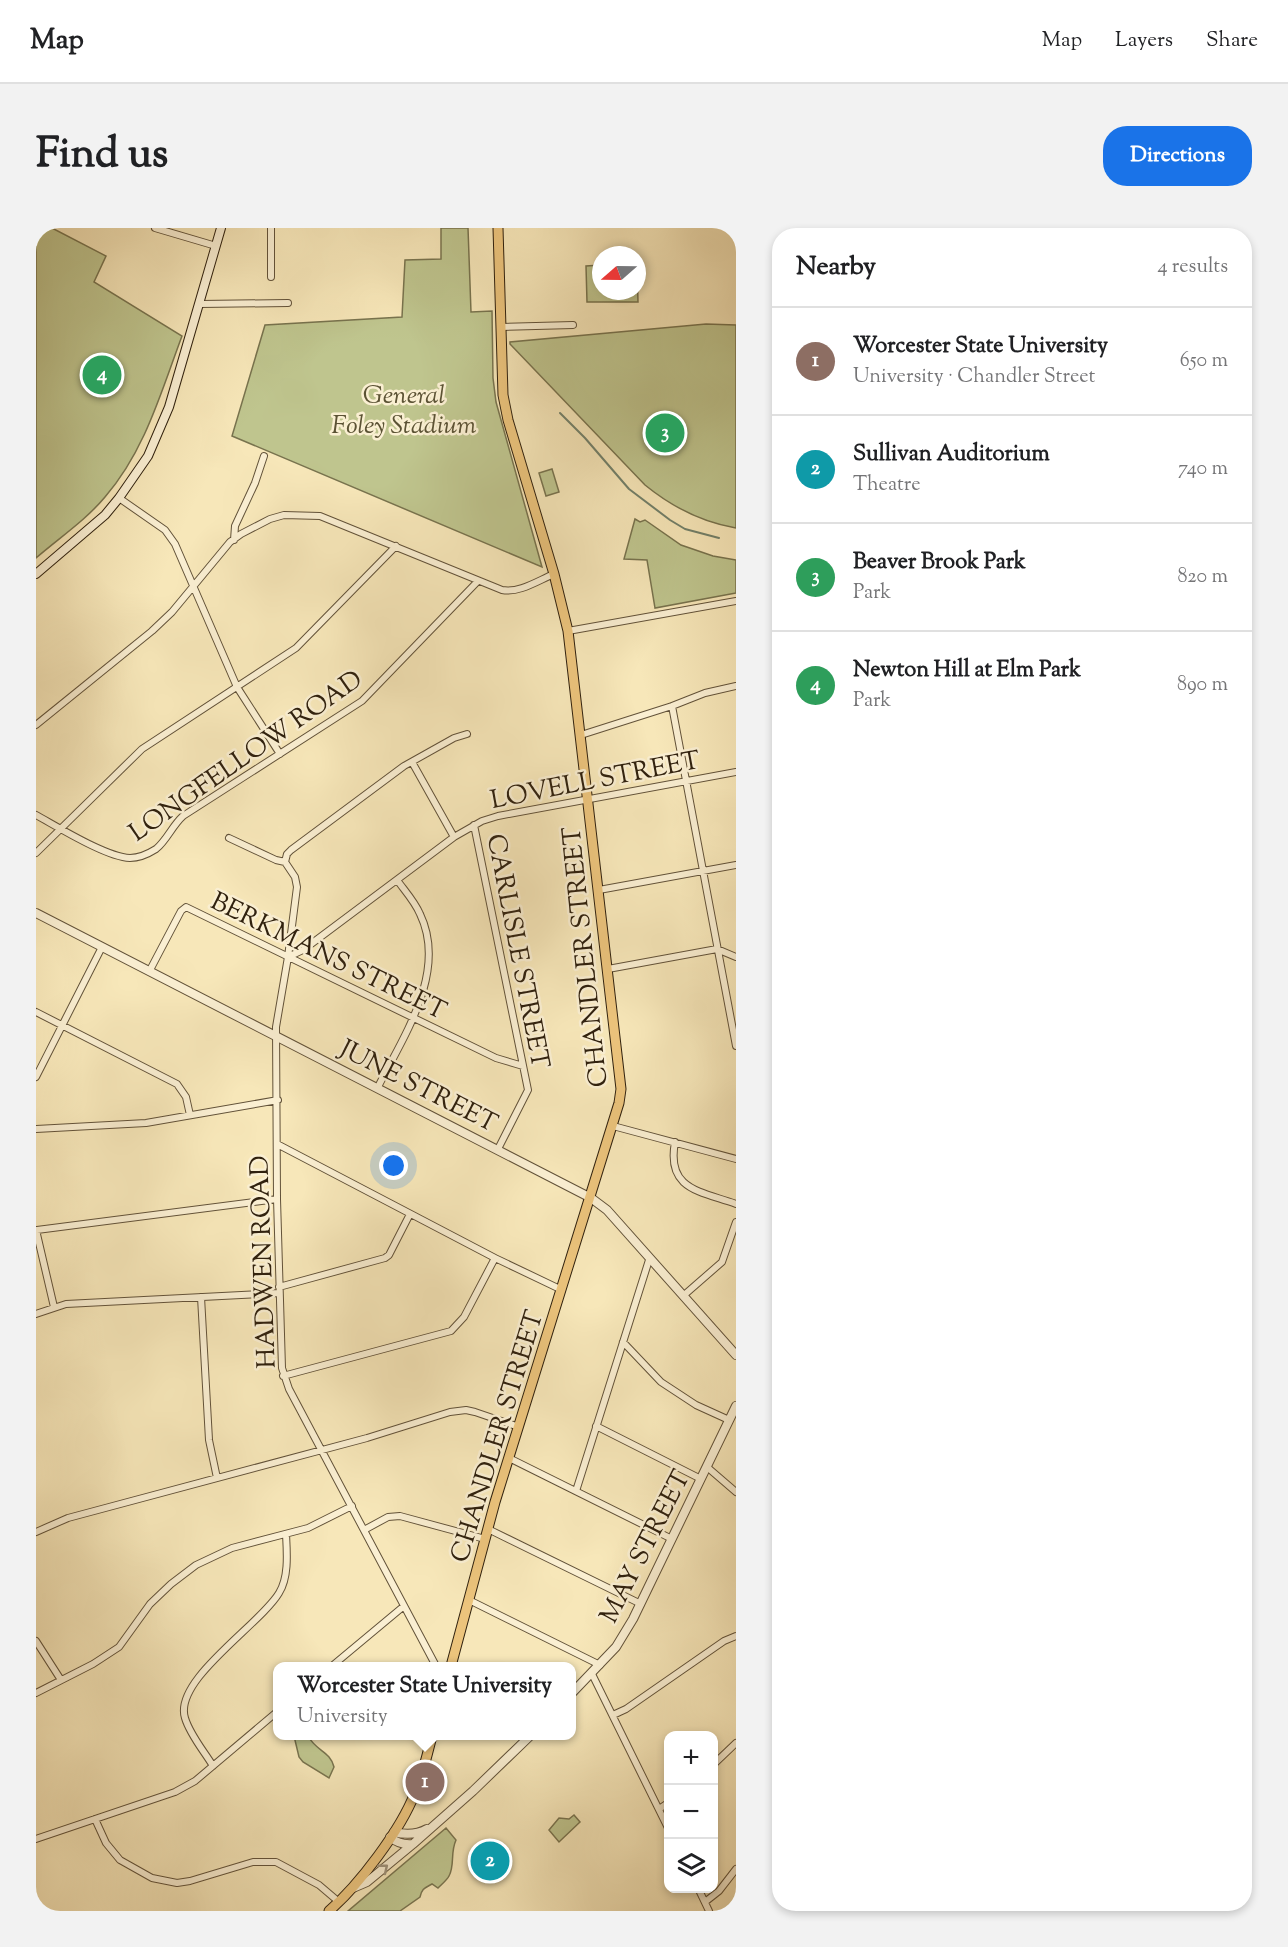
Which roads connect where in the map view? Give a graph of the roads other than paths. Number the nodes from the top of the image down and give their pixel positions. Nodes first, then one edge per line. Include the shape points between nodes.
1 (155, 228) edge
2 (221, 228) edge
3 (271, 228) edge
4 (498, 228) edge
5 (216, 246) junction
6 (271, 277) dead end
7 (288, 303) dead end
8 (200, 304) junction
9 (573, 324) dead end
10 (501, 327) junction
11 (264, 456) dead end
12 (119, 498) junction
13 (234, 540) junction
14 (396, 546) junction
15 (36, 574) edge
16 (554, 574) junction
17 (478, 581) junction
18 (194, 587) junction
19 (736, 601) edge
20 (568, 632) junction
21 (736, 686) edge
22 (237, 687) junction
23 (672, 706) junction
24 (36, 724) edge
25 (467, 734) dead end
26 (581, 735) junction
27 (280, 754) junction
28 (412, 762) junction
29 (736, 771) edge
30 (687, 781) junction
31 (587, 800) junction
32 (36, 815) edge
33 (474, 825) junction
34 (61, 828) junction
35 (454, 837) junction
36 (228, 838) dead end
37 (36, 853) edge
38 (285, 862) junction
39 (736, 865) edge
40 (704, 871) junction
41 (397, 880) junction
42 (599, 890) junction
43 (36, 913) edge
44 (102, 947) junction
45 (717, 949) junction
46 (288, 957) junction
47 (736, 957) edge
48 (608, 969) junction
49 (150, 970) junction
50 (36, 1012) edge
51 (413, 1017) junction
52 (62, 1025) junction
53 (277, 1035) junction
54 (736, 1046) edge
55 (523, 1065) junction
56 (36, 1077) edge
57 (378, 1087) junction
58 (278, 1100) junction
59 (190, 1115) junction
60 (613, 1126) junction
61 (36, 1129) edge
62 (675, 1142) junction
63 (277, 1144) junction
64 (498, 1149) junction
65 (736, 1159) edge
66 (591, 1198) junction
67 (277, 1199) junction
68 (736, 1204) edge
69 (410, 1214) junction
70 (736, 1222) edge
71 (37, 1230) edge
72 (495, 1258) junction
73 (649, 1260) junction
74 (279, 1290) junction
75 (562, 1290) junction
76 (683, 1296) junction
77 (201, 1297) junction
78 (54, 1307) junction
79 (36, 1314) edge
80 (623, 1342) junction
81 (736, 1355) edge
82 (284, 1376) junction
83 (736, 1406) edge
84 (729, 1420) junction
85 (596, 1426) junction
86 (519, 1427) junction
87 (322, 1450) junction
88 (509, 1458) junction
89 (707, 1467) junction
90 (217, 1478) junction
91 (701, 1479) junction
92 (576, 1491) junction
93 (736, 1492) edge
94 (352, 1506) junction
95 (488, 1528) junction
96 (364, 1530) junction
97 (36, 1532) edge
98 (286, 1534) junction
99 (485, 1539) junction
100 (672, 1539) junction
101 (469, 1600) junction
102 (641, 1604) junction
103 (404, 1606) junction
104 (736, 1636) edge
105 (36, 1641) edge
106 (337, 1662) edge
107 (434, 1662) edge
108 (452, 1662) edge
109 (600, 1665) junction
110 (592, 1674) junction
111 (61, 1680) junction
112 (576, 1689) edge
113 (36, 1693) edge
114 (273, 1715) edge
115 (613, 1715) junction
116 (431, 1740) edge
117 (526, 1740) edge
118 (736, 1743) edge
119 (718, 1760) edge
120 (213, 1766) junction
121 (664, 1806) edge
122 (659, 1809) junction
123 (664, 1818) edge
124 (95, 1819) junction
125 (436, 1824) junction
126 (392, 1834) junction
127 (36, 1839) edge
128 (413, 1844) junction
129 (736, 1869) edge
130 (352, 1888) junction
131 (700, 1893) edge
132 (339, 1902) junction
133 (705, 1902) junction
134 (329, 1911) edge
135 (710, 1911) edge

1 - 5 street
2 - 5 main road
3 - 6 street
4 - 10 main road, CHANDLER STREET
5 - 8 main road
7 - 8 street
8 - 12 main road via 164,421 148,456
9 - 10 street
10 - 16 main road, CHANDLER STREET via 502,388 508,420
11 - 13 street via 235,526
12 - 15 main road via 105,516
12 - 18 street via 169,534
13 - 14 street via 270,519 302,514 320,516
13 - 18 street
14 - 17 street
14 - 22 street via 296,648
16 - 17 street via 510,591
16 - 20 main road, CHANDLER STREET
17 - 27 street, LONGFELLOW ROAD via 362,701
18 - 22 street
18 - 24 street via 152,631
19 - 20 street
20 - 26 main road, CHANDLER STREET
21 - 23 street
22 - 27 street
22 - 34 street via 142,749
23 - 26 street
23 - 30 street
25 - 28 street
26 - 31 main road, CHANDLER STREET
27 - 34 street, LONGFELLOW ROAD via 183,816 162,843 146,855 120,856
28 - 35 street
28 - 38 street via 291,850
29 - 30 street, LOVELL STREET
30 - 31 street, LOVELL STREET
30 - 40 street
31 - 33 street, LOVELL STREET via 498,816
31 - 42 main road, CHANDLER STREET
32 - 34 street, LONGFELLOW ROAD
33 - 35 street, LOVELL STREET
33 - 55 street, CARLISLE STREET
34 - 37 street
35 - 41 street, LOVELL STREET
36 - 38 street
38 - 46 street, HADWEN ROAD via 297,887
39 - 40 street
40 - 42 street
40 - 45 street
41 - 46 street, LOVELL STREET
41 - 51 street via 421,916 428,943 427,975
42 - 48 main road, CHANDLER STREET
43 - 44 street, JUNE STREET
44 - 49 street, JUNE STREET
44 - 52 street
45 - 47 street
45 - 48 street
45 - 54 street
46 - 49 street, BERKMANS STREET via 184,908
46 - 51 street, BERKMANS STREET
46 - 53 street, HADWEN ROAD
48 - 60 main road, CHANDLER STREET via 621,1089
49 - 53 street, JUNE STREET
50 - 52 street
51 - 55 street, BERKMANS STREET via 496,1058
51 - 57 street
52 - 56 street
52 - 59 street via 177,1084 186,1097
53 - 57 street, JUNE STREET
53 - 58 street, HADWEN ROAD
55 - 64 street, CARLISLE STREET via 528,1090
57 - 64 street, JUNE STREET
58 - 59 street
58 - 63 street, HADWEN ROAD
59 - 61 street via 146,1123
60 - 62 street
60 - 66 main road, CHANDLER STREET
62 - 65 street
62 - 68 street via 672,1164 680,1179 686,1185
63 - 67 street, HADWEN ROAD
63 - 69 street
64 - 66 street, JUNE STREET
66 - 73 street, JUNE STREET via 607,1210
66 - 75 main road, CHANDLER STREET
67 - 71 street
67 - 74 street, HADWEN ROAD
69 - 72 street
69 - 74 street via 385,1258
70 - 76 street via 722,1262
71 - 78 street
72 - 75 street
72 - 82 street via 464,1317 451,1331
73 - 76 street, JUNE STREET
73 - 80 street
74 - 77 street
74 - 82 street, HADWEN ROAD
75 - 86 main road, CHANDLER STREET
76 - 81 street, JUNE STREET
77 - 78 street
77 - 90 street via 209,1440
78 - 79 street
80 - 84 street via 661,1382 696,1405
80 - 85 street
82 - 87 street, HADWEN ROAD
83 - 84 street, MAY STREET
84 - 89 street, MAY STREET
85 - 91 street
85 - 92 street
86 - 87 street via 457,1411
86 - 88 main road, CHANDLER STREET
87 - 90 street
87 - 94 street, HADWEN ROAD
88 - 92 street
88 - 95 main road, CHANDLER STREET
89 - 91 street, MAY STREET
89 - 93 street
90 - 97 street via 68,1518
91 - 100 street, MAY STREET
92 - 100 street
94 - 96 street, HADWEN ROAD
94 - 98 street via 316,1525
95 - 99 main road, CHANDLER STREET
95 - 102 street
96 - 99 street via 388,1517 400,1516
96 - 103 street, HADWEN ROAD
98 - 111 street via 222,1552 188,1570 150,1604 119,1647
98 - 120 street via 285,1574 280,1593 197,1678 185,1697 184,1718
99 - 101 main road, CHANDLER STREET
100 - 102 street, MAY STREET
101 - 108 main road, CHANDLER STREET
101 - 109 street
102 - 109 street, MAY STREET
103 - 106 street
103 - 107 street, HADWEN ROAD
104 - 115 street
105 - 111 street
109 - 110 street, MAY STREET
110 - 112 street, MAY STREET
110 - 115 street
111 - 113 street
114 - 120 street
115 - 122 street
116 - 126 main road via 415,1794
117 - 125 street
118 - 119 street
120 - 124 street via 175,1792
121 - 122 street
122 - 123 street
124 - 127 street
124 - 132 street via 106,1843 120,1860 152,1878 177,1883 253,1862 276,1862 319,1885
125 - 126 street via 419,1833
125 - 128 street
126 - 128 street via 396,1842
126 - 130 main road
130 -> 128 street via 367,1882
129 - 133 street
130 - 132 main road
131 - 133 street
132 - 134 main road
133 - 135 street

